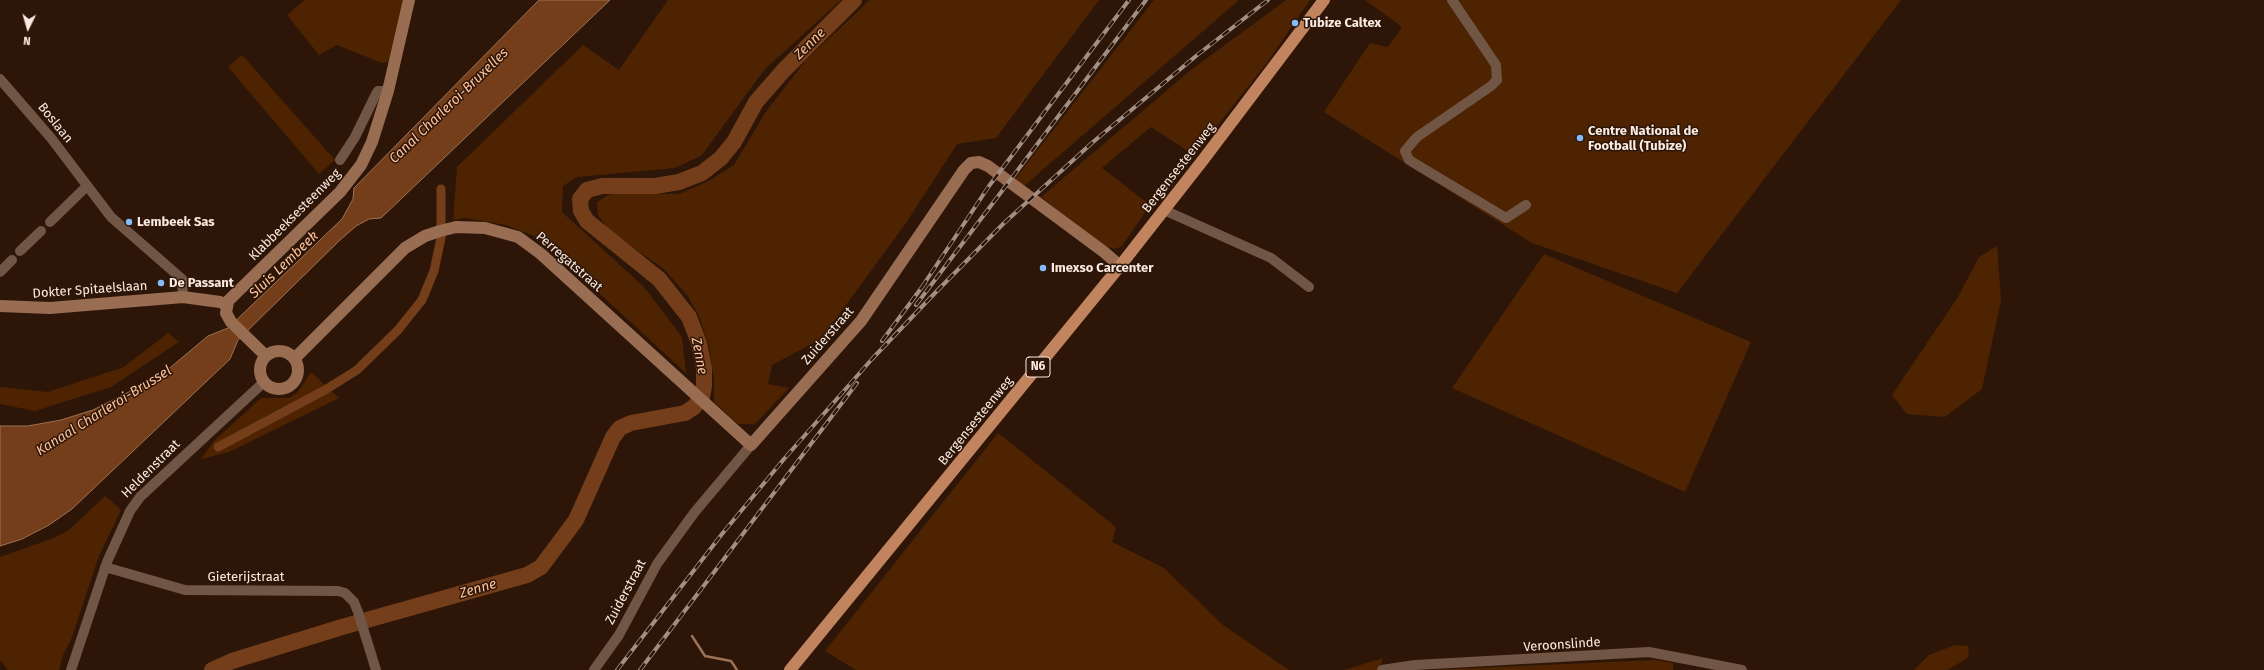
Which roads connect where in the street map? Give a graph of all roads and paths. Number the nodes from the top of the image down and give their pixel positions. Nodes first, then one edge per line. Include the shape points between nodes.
1 (409, 0) edge
2 (1324, 0) edge
3 (1452, 0) edge
4 (0, 79) edge
5 (388, 92) junction
6 (340, 160) dead end
7 (87, 186) junction
8 (1526, 205) dead end
9 (1164, 210) junction
10 (50, 222) dead end
11 (41, 231) dead end
12 (20, 251) dead end
13 (12, 260) dead end
14 (1120, 266) junction
15 (0, 272) edge
16 (1309, 288) dead end
17 (183, 297) junction
18 (226, 305) junction
19 (0, 306) edge
20 (266, 356) junction
21 (295, 358) junction
22 (264, 382) junction
23 (751, 445) junction
24 (105, 567) junction
25 (71, 670) edge
26 (376, 670) edge
27 (594, 670) edge
28 (790, 670) edge
29 (1382, 670) edge
30 (1742, 670) edge

1 - 5 street, Klabbeeksesteenweg
2 - 9 main road, Bergensesteenweg / N6
3 - 8 street via 1496,65 1497,80 1417,137 1405,151 1409,160 1506,218
4 - 7 street, Boslaan via 51,138
5 - 6 street, Klabbeeksesteenweg via 378,91 355,137
5 - 18 street, Klabbeeksesteenweg via 372,142 352,178 237,291
7 - 10 street
7 - 17 street, Boslaan via 111,218 182,279
9 - 14 main road, Bergensesteenweg / N6
9 - 16 street via 1271,258
11 - 12 street
13 - 15 street
14 - 23 street, Zuiderstraat via 988,166 979,162 971,163 861,321
14 - 28 main road, Bergensesteenweg / N6
17 - 18 street
17 - 19 street, Dokter Spitaelslaan via 50,308
18 - 20 street via 226,313 232,322
20 - 21 street via 281,350
20 - 22 street via 260,369
21 - 22 street via 299,370 294,383 276,389
21 - 23 street, Perregatstraat via 405,248 425,236 456,228 485,228 518,237 541,254
22 - 24 street, Heldenstraat via 140,497 125,519
23 - 27 street, Zuiderstraat via 694,512 657,564 619,635
24 - 25 street, Heldenstraat
24 - 26 street, Gieterijstraat via 185,590 338,591 350,597 358,612
29 - 30 street, Veroonslinde via 1415,665 1649,652

